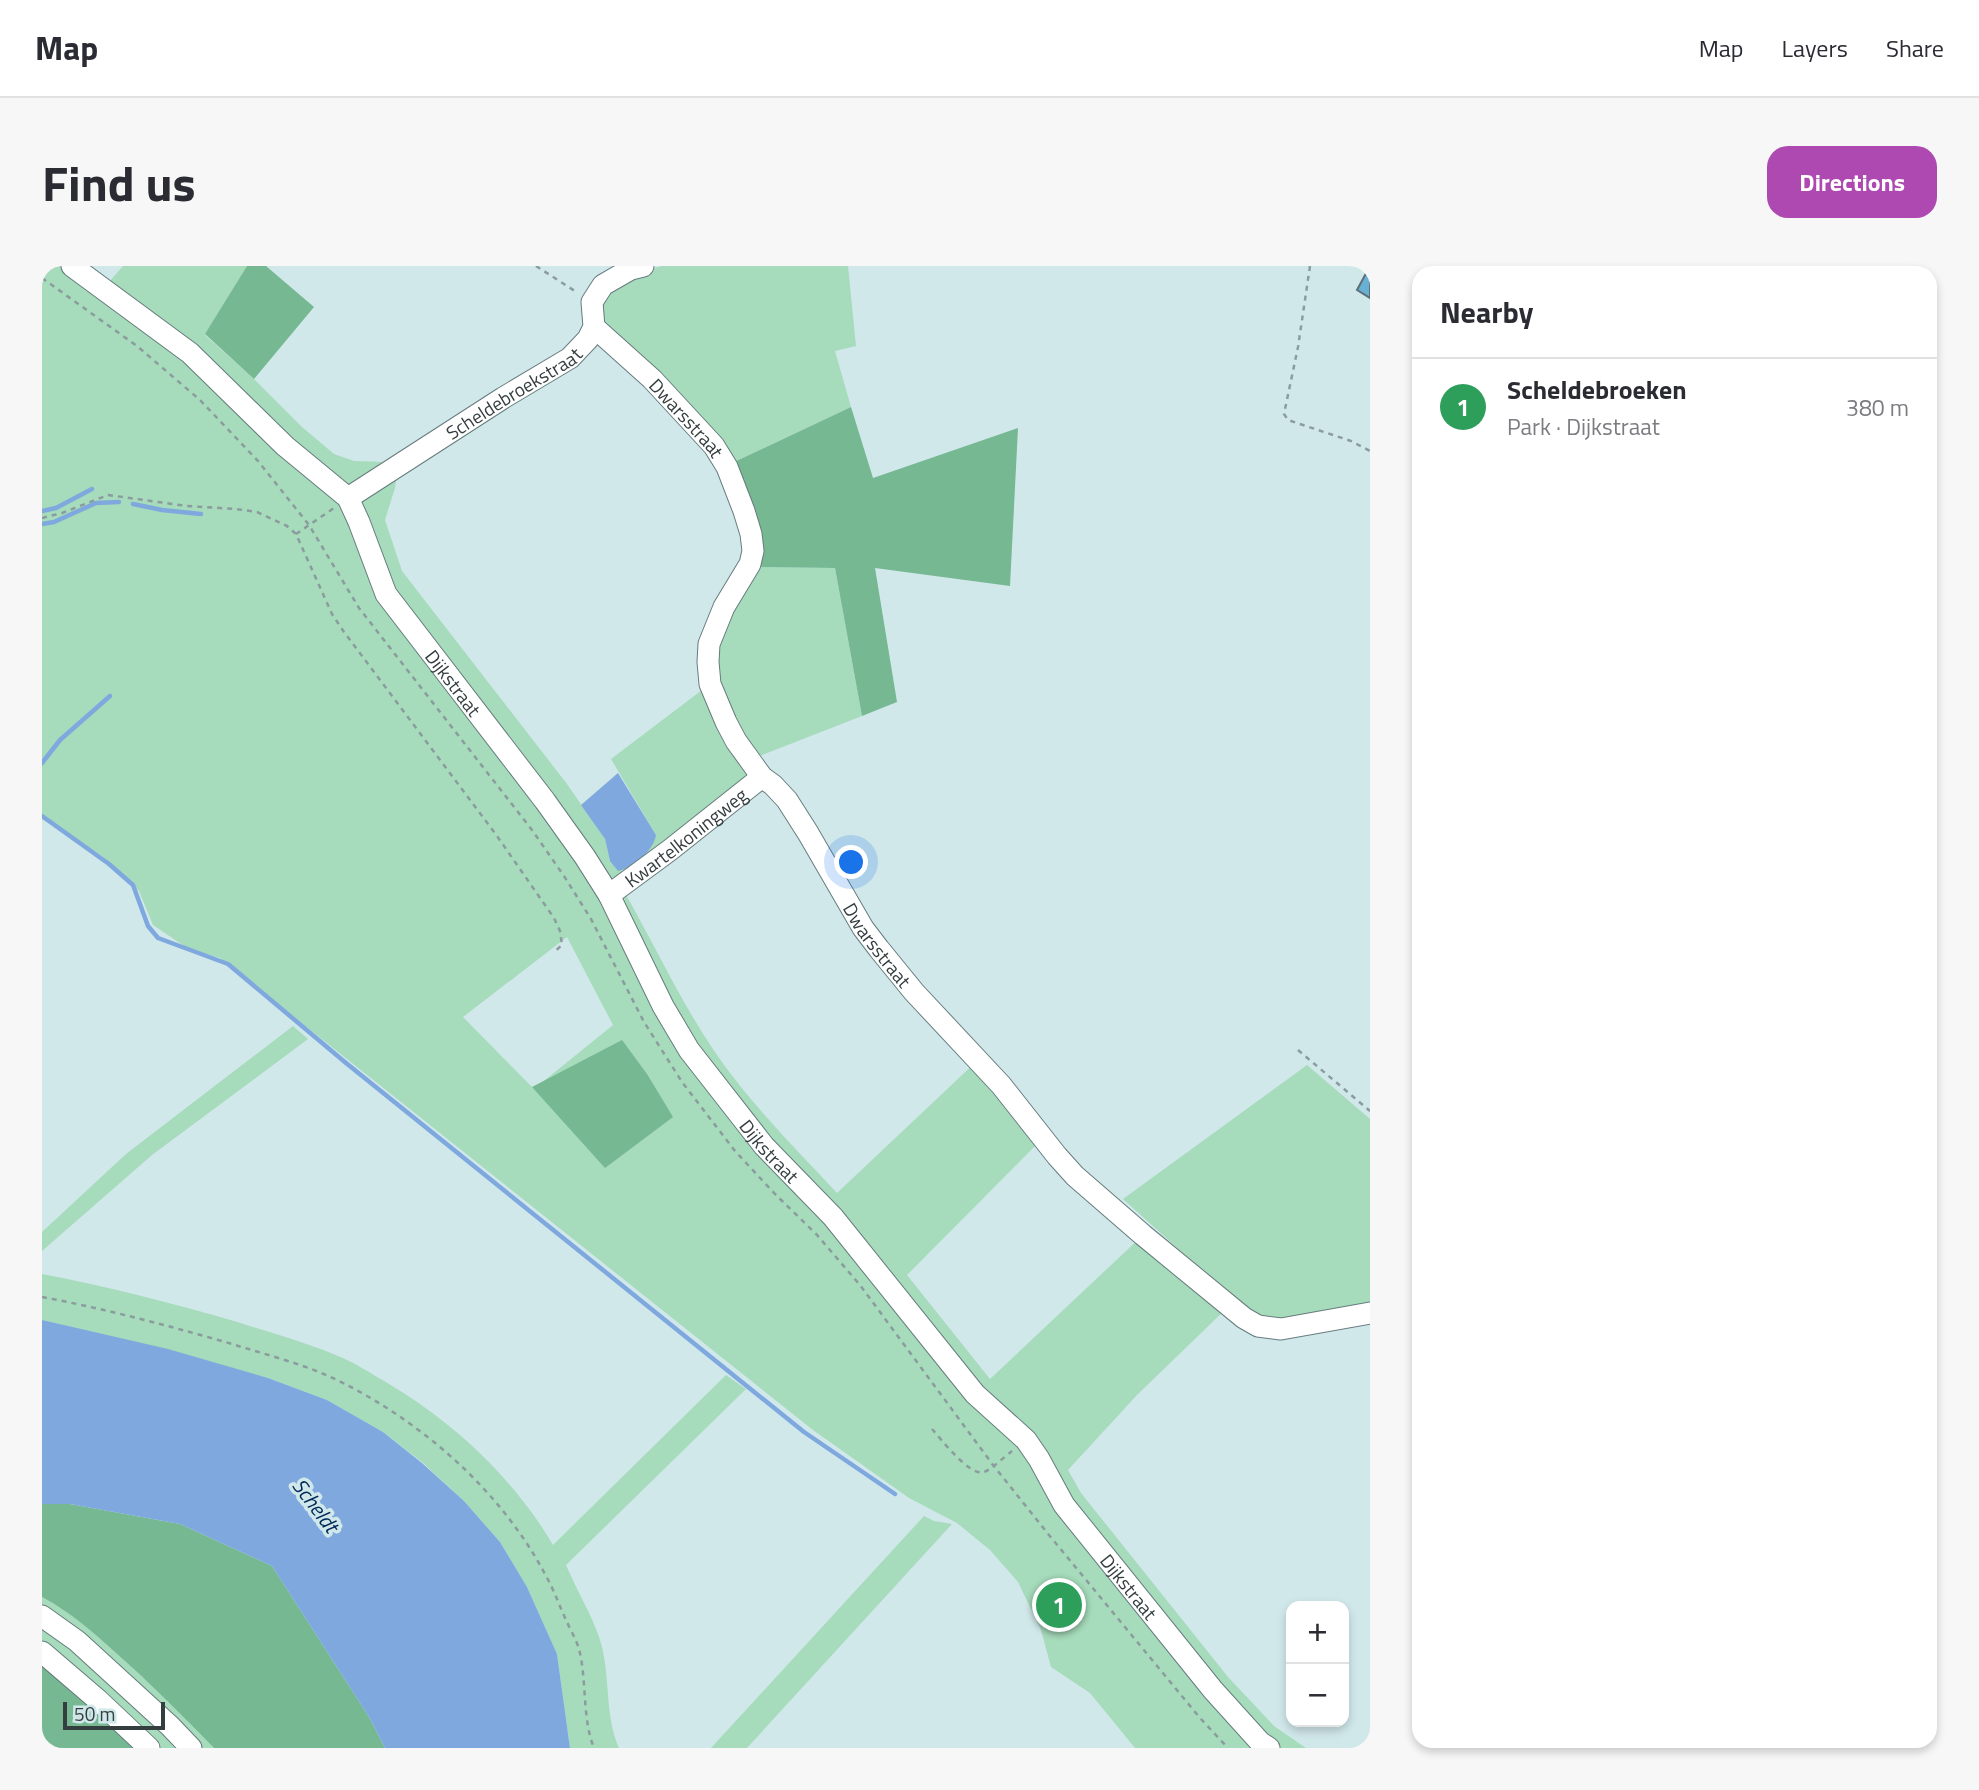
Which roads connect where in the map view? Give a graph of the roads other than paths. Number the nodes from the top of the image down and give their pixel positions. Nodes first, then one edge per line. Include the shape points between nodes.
1 (72, 266) edge
2 (643, 266) edge
3 (594, 327) junction
4 (348, 498) junction
5 (762, 778) junction
6 (610, 895) junction
7 (1370, 1313) edge
8 (42, 1616) edge
9 (42, 1652) edge
10 (149, 1748) edge
11 (191, 1748) edge
12 (1269, 1748) edge

1 - 4 street via 190,353 285,446
2 - 3 street, Scheldebroekstraat via 603,285 592,302
3 - 4 street, Scheldebroekstraat via 570,358
3 - 5 street, Dwarsstraat via 652,379 707,438 736,489 753,551 719,619 708,662 710,684 726,722
4 - 6 street, Dijkstraat via 386,594 545,801
5 - 6 street, Kwartelkoningweg
5 - 7 street, Dwarsstraat via 787,800 879,949 1075,1176 1258,1326 1281,1329
6 - 12 street, Dijkstraat via 663,1006 720,1091 764,1146 851,1239 975,1394 1026,1440 1064,1505 1213,1690
8 - 11 street via 88,1650
9 - 10 street

